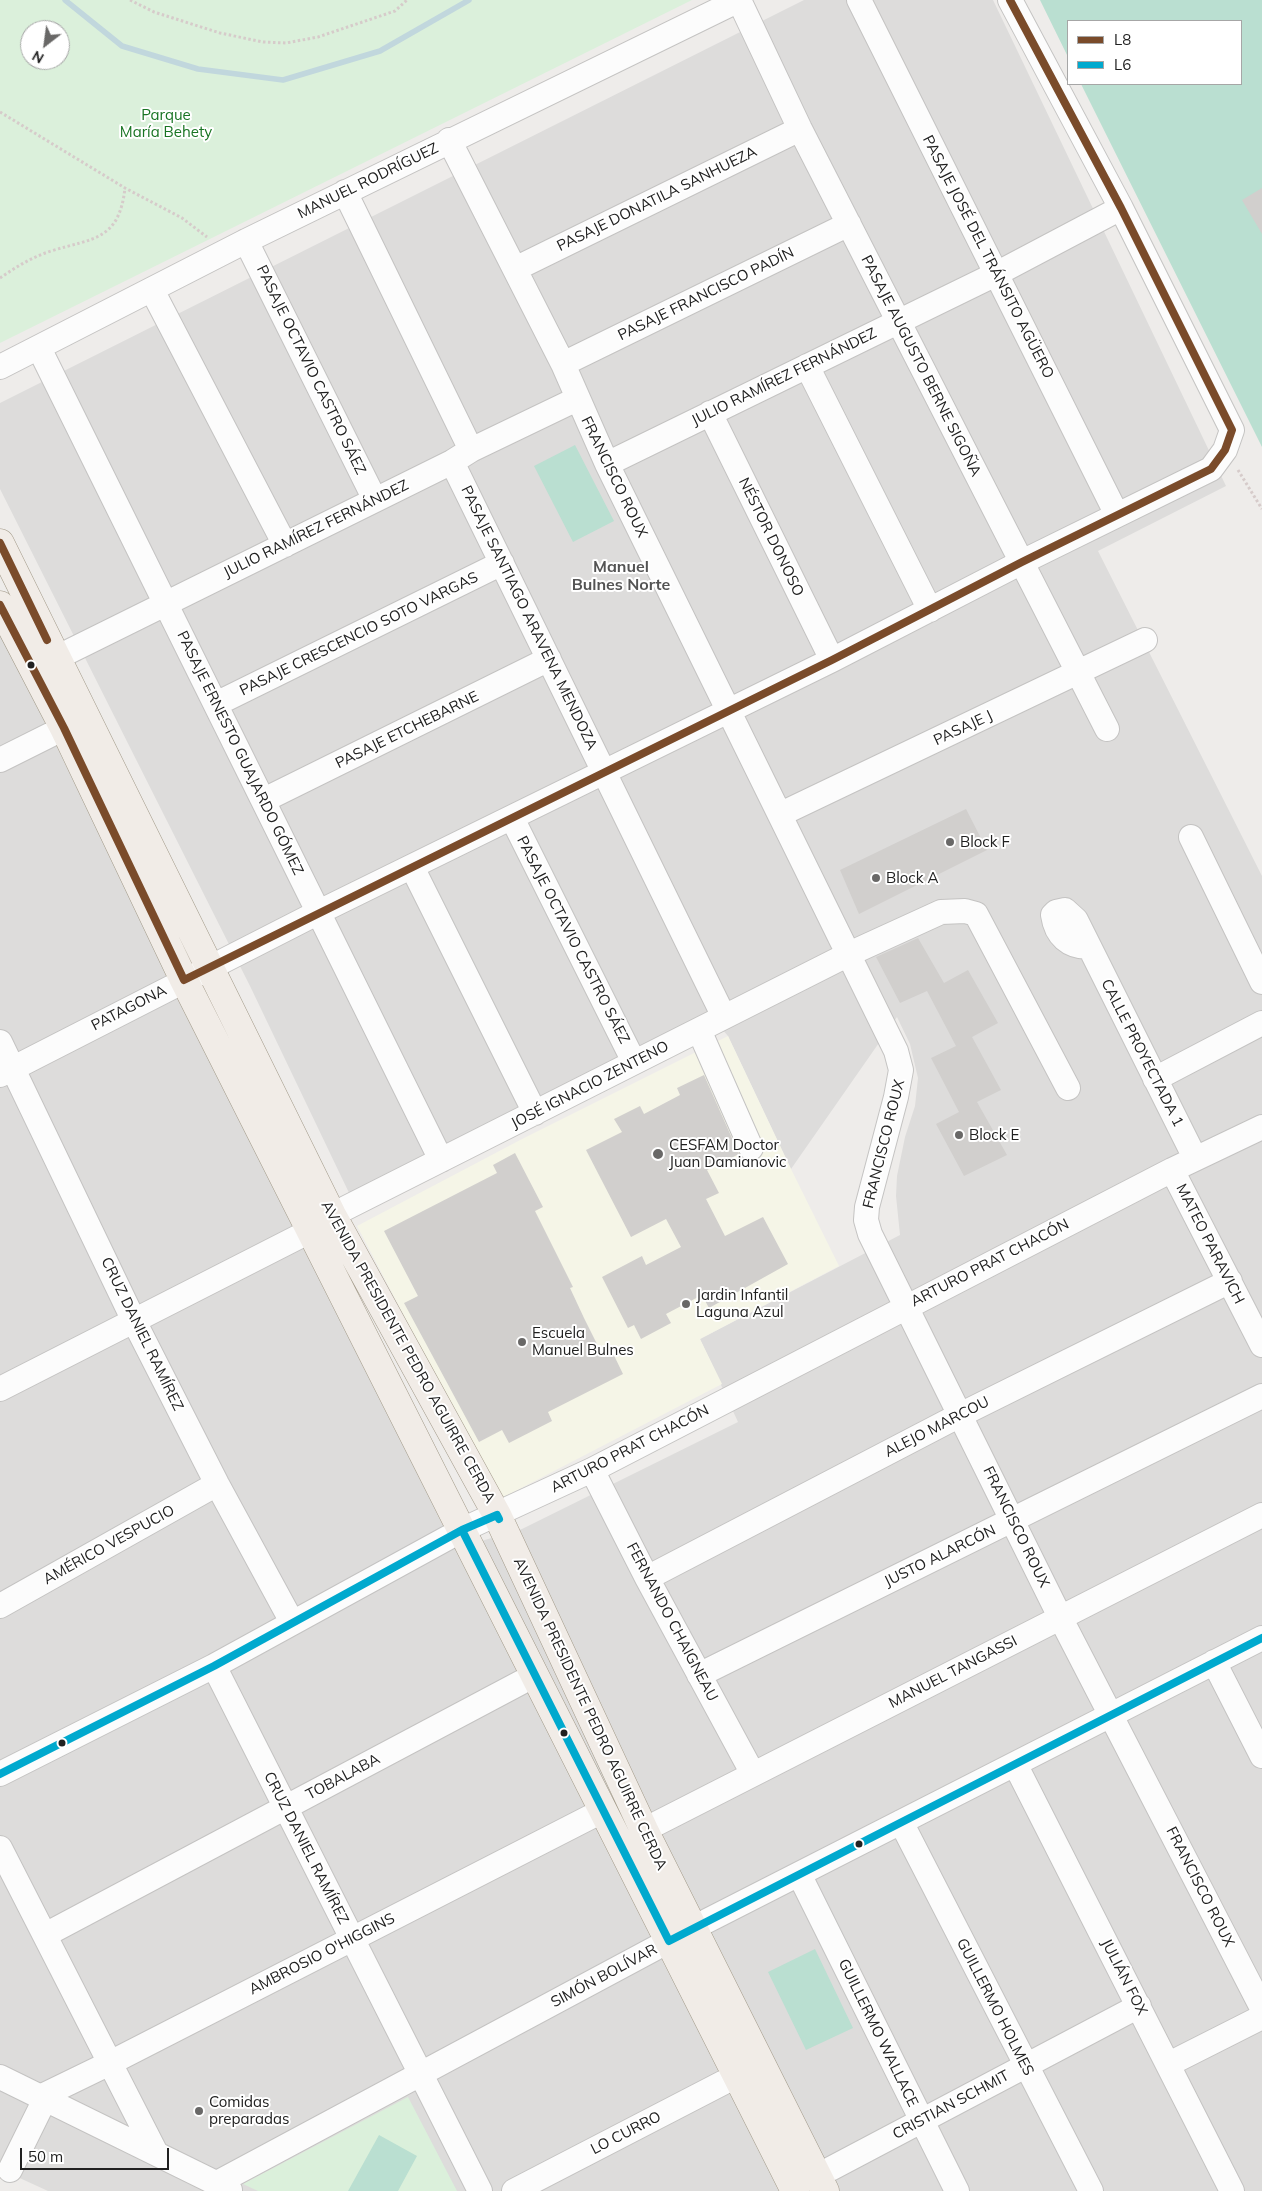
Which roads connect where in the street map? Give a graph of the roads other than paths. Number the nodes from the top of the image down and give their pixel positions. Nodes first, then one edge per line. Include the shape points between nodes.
1 (739, 0) edge
2 (859, 0) edge
3 (1010, 0) edge
4 (800, 129) junction
5 (449, 140) junction
6 (345, 192) junction
7 (1121, 208) junction
8 (848, 224) junction
9 (236, 246) junction
10 (515, 269) junction
11 (996, 274) junction
12 (152, 290) junction
13 (898, 322) junction
14 (38, 348) junction
15 (563, 364) junction
16 (807, 366) junction
17 (0, 367) edge
18 (577, 400) junction
19 (710, 413) junction
20 (461, 456) junction
21 (607, 464) junction
22 (375, 500) junction
23 (1117, 515) junction
24 (0, 543) edge
25 (285, 544) junction
26 (1022, 562) junction
27 (502, 563) junction
28 (166, 603) junction
29 (0, 605) edge
30 (930, 610) junction
31 (1145, 640) dead end
32 (56, 658) junction
33 (549, 659) junction
34 (832, 660) junction
35 (1078, 674) junction
36 (216, 704) junction
37 (728, 710) junction
38 (64, 728) junction
39 (1107, 729) dead end
40 (0, 760) edge
41 (604, 771) junction
42 (264, 800) junction
43 (781, 814) junction
44 (512, 818) junction
45 (1191, 837) dead end
46 (412, 867) junction
47 (319, 912) junction
48 (1090, 947) dead end
49 (849, 954) junction
50 (211, 966) junction
51 (184, 980) junction
52 (1262, 982) edge
53 (724, 1017) junction
54 (1262, 1023) edge
55 (699, 1030) junction
56 (0, 1042) edge
57 (634, 1062) junction
58 (7, 1071) edge
59 (1155, 1078) junction
60 (1068, 1088) dead end
61 (535, 1113) junction
62 (1262, 1126) edge
63 (751, 1148) dead end
64 (1195, 1158) junction
65 (442, 1160) junction
66 (1172, 1170) junction
67 (332, 1215) junction
68 (310, 1231) junction
69 (1230, 1281) junction
70 (906, 1306) junction
71 (134, 1321) junction
72 (1262, 1345) edge
73 (0, 1390) edge
74 (1262, 1396) edge
75 (960, 1415) junction
76 (592, 1470) junction
77 (217, 1484) junction
78 (497, 1515) junction
79 (1262, 1515) edge
80 (1012, 1520) junction
81 (462, 1530) junction
82 (647, 1578) junction
83 (0, 1606) edge
84 (1060, 1616) junction
85 (292, 1622) junction
86 (1262, 1638) edge
87 (1214, 1662) junction
88 (214, 1666) junction
89 (535, 1675) junction
90 (699, 1675) junction
91 (1112, 1714) junction
92 (1262, 1756) edge
93 (1015, 1764) junction
94 (0, 1774) edge
95 (753, 1774) junction
96 (286, 1807) junction
97 (604, 1810) junction
98 (901, 1822) junction
99 (644, 1830) junction
100 (0, 1848) edge
101 (799, 1874) junction
102 (693, 1928) junction
103 (45, 1935) junction
104 (352, 1939) junction
105 (669, 1941) junction
106 (1139, 2006) junction
107 (1262, 2008) edge
108 (1262, 2016) edge
109 (110, 2063) junction
110 (1169, 2064) junction
111 (1025, 2066) junction
112 (421, 2075) junction
113 (738, 2075) junction
114 (0, 2077) edge
115 (42, 2098) junction
116 (922, 2121) junction
117 (156, 2153) junction
118 (10, 2170) dead end
119 (812, 2186) edge
120 (224, 2187) edge
121 (480, 2191) edge
122 (514, 2191) edge
123 (957, 2191) edge
124 (1091, 2191) edge
125 (1232, 2191) edge

1 - 4 street, PASAJE AUGUSTO BERNE SIGOÑA
1 - 5 street, MANUEL RODRÍGUEZ
2 - 11 street, PASAJE JOSÉ DEL TRÁNSITO AGÜERO
3 - 7 street
4 - 8 street, PASAJE AUGUSTO BERNE SIGOÑA
4 - 10 street, PASAJE DONATILA SANHUEZA
5 - 6 street, MANUEL RODRÍGUEZ
5 - 10 street, FRANCISCO ROUX
6 - 9 street, MANUEL RODRÍGUEZ
6 - 20 street, PASAJE SANTIAGO ARAVENA MENDOZA
7 - 11 street, JULIO RAMÍREZ FERNÁNDEZ
7 - 23 street, PATAGONA via 1229,440 1211,469
8 - 13 street, PASAJE AUGUSTO BERNE SIGOÑA
8 - 15 street, PASAJE FRANCISCO PADÍN
9 - 12 street, MANUEL RODRÍGUEZ
9 - 22 street, PASAJE OCTAVIO CASTRO SÁEZ
10 - 15 street, FRANCISCO ROUX
11 - 13 street, JULIO RAMÍREZ FERNÁNDEZ
11 - 23 street, PASAJE JOSÉ DEL TRÁNSITO AGÜERO
12 - 14 street, MANUEL RODRÍGUEZ
12 - 25 street
13 - 16 street, JULIO RAMÍREZ FERNÁNDEZ
13 - 26 street, PASAJE AUGUSTO BERNE SIGOÑA
14 - 17 street, MANUEL RODRÍGUEZ
14 - 28 street, PASAJE ERNESTO GUAJARDO GÓMEZ
15 - 18 street, FRANCISCO ROUX
16 - 19 street, JULIO RAMÍREZ FERNÁNDEZ
16 - 30 street
18 - 20 street, JULIO RAMÍREZ FERNÁNDEZ
18 - 21 street, FRANCISCO ROUX
19 - 21 street, JULIO RAMÍREZ FERNÁNDEZ
19 - 34 street, NÉSTOR DONOSO
20 - 22 street, JULIO RAMÍREZ FERNÁNDEZ
20 - 27 street, PASAJE SANTIAGO ARAVENA MENDOZA
21 - 37 street, FRANCISCO ROUX
22 - 25 street, JULIO RAMÍREZ FERNÁNDEZ
23 - 26 street, PATAGONA
24 - 32 main road, AVENIDA PRESIDENTE PEDRO AGUIRRE CERDA
25 - 28 street, JULIO RAMÍREZ FERNÁNDEZ
26 - 30 street, PATAGONA
26 - 35 street, PASAJE AUGUSTO BERNE SIGOÑA
27 - 33 street, PASAJE SANTIAGO ARAVENA MENDOZA
27 - 36 street, PASAJE CRESCENCIO SOTO VARGAS
28 - 32 street, JULIO RAMÍREZ FERNÁNDEZ
28 - 36 street, PASAJE ERNESTO GUAJARDO GÓMEZ
29 - 38 main road, AVENIDA PRESIDENTE PEDRO AGUIRRE CERDA
30 - 34 street, PATAGONA
31 - 35 street, PASAJE J
32 - 50 main road, AVENIDA PRESIDENTE PEDRO AGUIRRE CERDA
33 - 41 street, PASAJE SANTIAGO ARAVENA MENDOZA
33 - 42 street, PASAJE ETCHEBARNE
34 - 37 street, PATAGONA
35 - 39 street, PASAJE AUGUSTO BERNE SIGOÑA
35 - 43 street, PASAJE J
36 - 42 street, PASAJE ERNESTO GUAJARDO GÓMEZ
37 - 41 street, PATAGONA
37 - 43 street, FRANCISCO ROUX
38 - 40 street
38 - 51 main road, AVENIDA PRESIDENTE PEDRO AGUIRRE CERDA
41 - 44 street, PATAGONA
41 - 53 street, PASAJE SANTIAGO ARAVENA MENDOZA
42 - 47 street, PASAJE ERNESTO GUAJARDO GÓMEZ
43 - 49 street, FRANCISCO ROUX
44 - 46 street, PATAGONA
44 - 57 street, PASAJE OCTAVIO CASTRO SÁEZ
45 - 52 street
46 - 47 street, PATAGONA
46 - 61 street
47 - 50 street, PATAGONA
47 - 65 street, PASAJE ERNESTO GUAJARDO GÓMEZ
48 - 59 street, CALLE PROYECTADA 1
49 - 53 street, JOSÉ IGNACIO ZENTENO
49 - 60 street, JOSÉ IGNACIO ZENTENO via 941,912 976,914
49 - 70 street, FRANCISCO ROUX via 896,1051 901,1070 891,1120 866,1207 866,1220
50 - 51 street, PATAGONA
50 - 67 main road, AVENIDA PRESIDENTE PEDRO AGUIRRE CERDA
51 - 58 street, PATAGONA
51 - 68 main road, AVENIDA PRESIDENTE PEDRO AGUIRRE CERDA
53 - 55 street, JOSÉ IGNACIO ZENTENO
54 - 59 street
55 - 57 street, JOSÉ IGNACIO ZENTENO
55 - 63 street
56 - 58 street, CRUZ DANIEL RAMÍREZ
57 - 61 street, JOSÉ IGNACIO ZENTENO
58 - 71 street, CRUZ DANIEL RAMÍREZ
59 - 64 street, CALLE PROYECTADA 1
61 - 65 street, JOSÉ IGNACIO ZENTENO
62 - 64 street, ARTURO PRAT CHACÓN
64 - 66 street, ARTURO PRAT CHACÓN
65 - 67 street, JOSÉ IGNACIO ZENTENO
66 - 69 street, MATEO PARAVICH
66 - 70 street, ARTURO PRAT CHACÓN
67 - 68 main road
67 - 78 main road, AVENIDA PRESIDENTE PEDRO AGUIRRE CERDA
68 - 71 street
68 - 81 main road, AVENIDA PRESIDENTE PEDRO AGUIRRE CERDA
69 - 72 street, MATEO PARAVICH
69 - 75 street, ALEJO MARCOU
70 - 75 street, FRANCISCO ROUX
70 - 76 street, ARTURO PRAT CHACÓN
71 - 73 street
71 - 77 street, CRUZ DANIEL RAMÍREZ
74 - 80 street, JUSTO ALARCÓN
75 - 80 street, FRANCISCO ROUX
75 - 82 street, ALEJO MARCOU
76 - 78 street, ARTURO PRAT CHACÓN
76 - 82 street, FERNANDO CHAIGNEAU
77 - 83 street, AMÉRICO VESPUCIO
77 - 85 street, CRUZ DANIEL RAMÍREZ
78 - 81 street, ARTURO PRAT CHACÓN
78 - 99 main road, AVENIDA PRESIDENTE PEDRO AGUIRRE CERDA
79 - 84 street, MANUEL TANGASSI
80 - 84 street, FRANCISCO ROUX
80 - 90 street, JUSTO ALARCÓN
81 - 85 street, ARTURO PRAT CHACÓN
81 - 89 main road, AVENIDA PRESIDENTE PEDRO AGUIRRE CERDA
82 - 90 street, FERNANDO CHAIGNEAU
84 - 91 street, FRANCISCO ROUX
84 - 95 street, MANUEL TANGASSI
85 - 88 street, ARTURO PRAT CHACÓN
86 - 87 street, SIMÓN BOLÍVAR
87 - 91 street, SIMÓN BOLÍVAR
87 - 92 street
88 - 94 street, ARTURO PRAT CHACÓN
88 - 96 street, CRUZ DANIEL RAMÍREZ
89 - 96 street, TOBALABA
89 - 97 main road, AVENIDA PRESIDENTE PEDRO AGUIRRE CERDA
90 - 95 street, FERNANDO CHAIGNEAU
91 - 93 street, SIMÓN BOLÍVAR
91 - 107 street, FRANCISCO ROUX
93 - 98 street, SIMÓN BOLÍVAR
93 - 106 street, JULIÁN FOX
95 - 99 street, MANUEL TANGASSI
96 - 103 street, TOBALABA
96 - 104 street, CRUZ DANIEL RAMÍREZ
97 - 104 street, AMBROSIO O'HIGGINS
97 - 105 main road, AVENIDA PRESIDENTE PEDRO AGUIRRE CERDA
98 - 101 street, SIMÓN BOLÍVAR
98 - 111 street, GUILLERMO HOLMES
99 - 102 main road, AVENIDA PRESIDENTE PEDRO AGUIRRE CERDA
100 - 103 street
101 - 102 street, SIMÓN BOLÍVAR
101 - 116 street, GUILLERMO WALLACE
102 - 105 street, SIMÓN BOLÍVAR
102 - 119 main road, AVENIDA PRESIDENTE PEDRO AGUIRRE CERDA
103 - 109 street
104 - 109 street, AMBROSIO O'HIGGINS
104 - 112 street, CRUZ DANIEL RAMÍREZ
105 - 112 street, SIMÓN BOLÍVAR
105 - 113 main road, AVENIDA PRESIDENTE PEDRO AGUIRRE CERDA
106 - 110 street, JULIÁN FOX
106 - 111 street, CRISTIAN SCHMIT
108 - 110 street
109 - 115 street, AMBROSIO O'HIGGINS
109 - 117 street
110 - 125 street, JULIÁN FOX
111 - 116 street, CRISTIAN SCHMIT
111 - 124 street, GUILLERMO HOLMES
112 - 120 street, SIMÓN BOLÍVAR
112 - 121 street, CRUZ DANIEL RAMÍREZ
113 - 119 main road, AVENIDA PRESIDENTE PEDRO AGUIRRE CERDA
113 - 122 street, LO CURRO
114 - 115 street
115 - 117 street
115 - 118 street
116 - 119 street, CRISTIAN SCHMIT
116 - 123 street, GUILLERMO WALLACE
117 - 120 street

